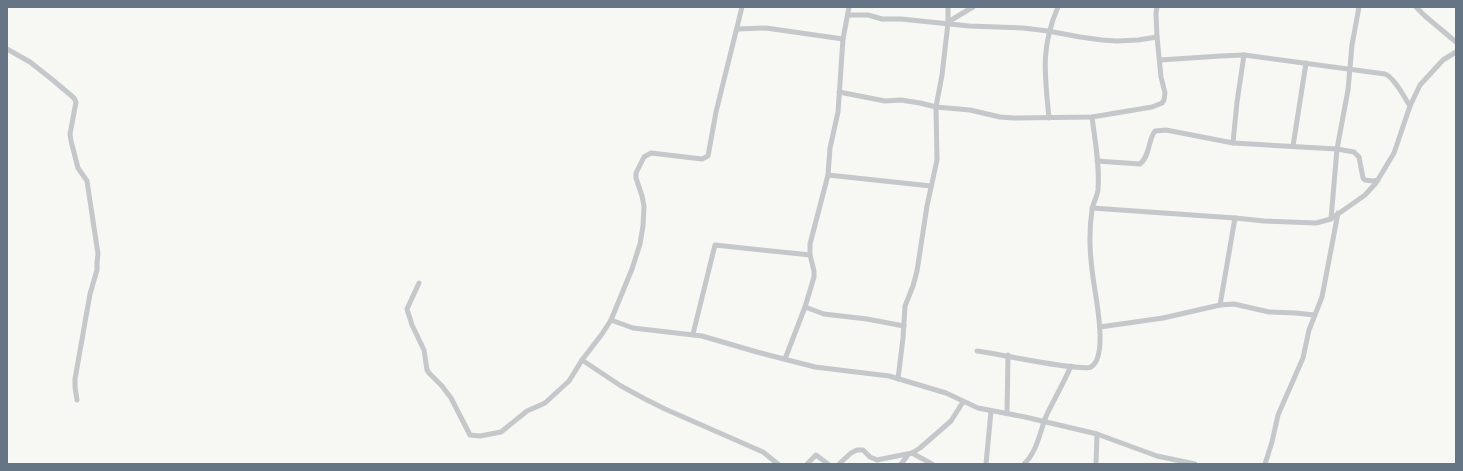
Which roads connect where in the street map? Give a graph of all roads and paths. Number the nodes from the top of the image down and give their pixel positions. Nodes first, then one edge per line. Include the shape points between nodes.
1 (742, 7) edge
2 (849, 7) edge
3 (948, 7) edge
4 (973, 7) edge
5 (1058, 7) edge
6 (1157, 7) edge
7 (1358, 7) edge
8 (1416, 7) edge
9 (848, 15) junction
10 (948, 22) junction
11 (737, 29) junction
12 (1048, 31) junction
13 (1157, 37) junction
14 (843, 39) junction
15 (1456, 42) edge
16 (7, 48) edge
17 (1456, 52) edge
18 (1244, 56) junction
19 (1160, 60) junction
20 (1306, 64) junction
21 (1351, 70) junction
22 (839, 92) junction
23 (1410, 106) junction
24 (936, 107) junction
25 (1049, 118) junction
26 (1092, 118) junction
27 (1234, 143) junction
28 (1293, 146) junction
29 (1337, 149) junction
30 (1097, 161) junction
31 (828, 175) junction
32 (1378, 180) junction
33 (931, 186) junction
34 (1092, 208) junction
35 (1338, 213) junction
36 (1235, 218) junction
37 (1331, 219) junction
38 (810, 255) junction
39 (418, 283) dead end
40 (1220, 305) junction
41 (805, 307) junction
42 (1314, 315) junction
43 (611, 320) junction
44 (904, 326) junction
45 (1100, 327) junction
46 (693, 334) junction
47 (977, 351) dead end
48 (1008, 355) junction
49 (785, 359) junction
50 (582, 360) junction
51 (1071, 366) junction
52 (898, 379) junction
53 (77, 400) dead end
54 (963, 402) junction
55 (991, 411) junction
56 (1006, 413) junction
57 (1044, 422) junction
58 (1096, 434) junction
59 (910, 454) junction
60 (778, 464) edge
61 (807, 464) edge
62 (828, 464) edge
63 (839, 464) edge
64 (901, 464) edge
65 (932, 464) edge
66 (986, 464) edge
67 (1024, 464) edge
68 (1096, 464) edge
69 (1195, 464) edge
70 (1264, 464) edge

1 - 11 street
2 - 9 street
3 - 10 street
4 - 10 street
5 - 12 street
6 - 13 street
7 - 21 street
8 - 15 street
9 - 10 street
9 - 14 street
10 - 12 street via 969,26
10 - 24 street
11 - 14 street via 766,28
11 - 43 street via 708,156 702,158 648,154 644,156 638,169 636,178 644,206 640,244
12 - 13 street via 1110,41
12 - 25 street via 1045,64
13 - 19 street
14 - 22 street
16 - 53 street via 30,62 76,102 71,141 78,168 87,181 98,254 75,379
17 - 23 street via 1443,60 1423,82
18 - 19 street
18 - 20 street
18 - 27 street
19 - 26 street via 1165,90 1162,103
20 - 21 street
20 - 28 street
21 - 23 street via 1387,75
21 - 29 street
22 - 24 street via 885,100 920,102
22 - 31 street
23 - 32 street via 1394,153
24 - 25 street via 970,110 1000,117
24 - 33 street via 937,154
25 - 26 street
26 - 30 street
27 - 28 street
27 - 30 street via 1160,129 1152,135 1144,161 1140,164
28 - 29 street
29 - 32 street via 1357,154 1363,178 1368,181
29 - 37 street
30 - 34 street via 1098,194
31 - 33 street
31 - 38 street via 812,234
32 - 35 street via 1365,195
33 - 44 street via 917,272 905,306
34 - 36 street
34 - 45 street via 1092,272
35 - 37 street
35 - 42 street via 1326,282
36 - 37 street via 1316,223
36 - 40 street
38 - 41 street via 814,278
38 - 46 street via 714,245
39 - 50 street via 407,309 424,350 427,370 451,398 470,435 502,432 527,411 545,403 569,381
40 - 42 street via 1234,304 1269,312
40 - 45 street via 1163,318
41 - 44 street via 824,314
41 - 49 street
42 - 70 street via 1303,358 1278,415 1271,448
43 - 46 street via 633,328
43 - 50 street
44 - 52 street
45 - 51 street via 1100,353 1097,361 1088,368
46 - 49 street
47 - 48 street
48 - 51 street
48 - 56 street
49 - 52 street via 815,367 871,373
50 - 60 street via 645,399 763,452
51 - 57 street
52 - 54 street via 946,393
54 - 55 street
54 - 59 street via 951,421
55 - 56 street
55 - 66 street
56 - 57 street
57 - 58 street
57 - 67 street via 1032,455
58 - 68 street
58 - 69 street via 1157,456
59 - 63 street via 877,460 863,450 857,450
59 - 64 street
59 - 65 street
61 - 62 street via 816,456

